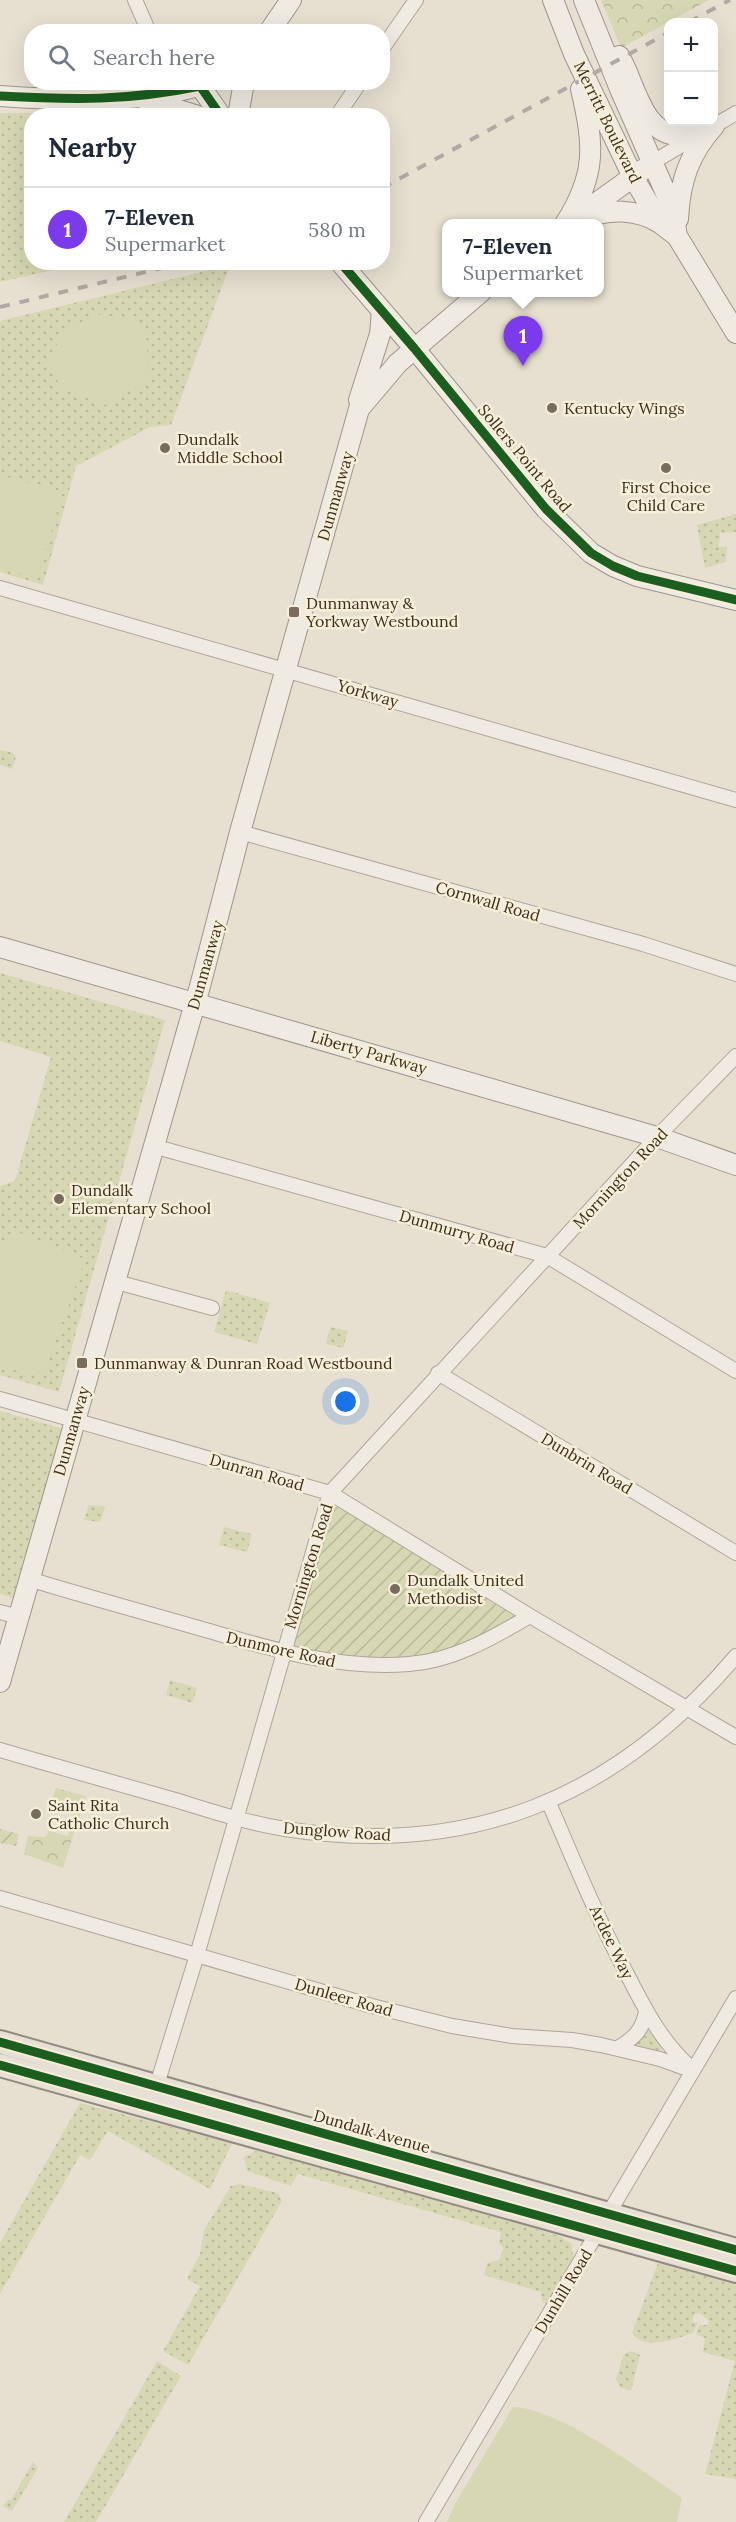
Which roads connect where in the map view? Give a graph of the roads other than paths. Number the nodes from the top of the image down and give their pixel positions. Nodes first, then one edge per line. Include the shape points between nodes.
1 (135, 0) edge
2 (291, 0) edge
3 (416, 0) edge
4 (553, 0) edge
5 (587, 6) edge
6 (146, 24) edge
7 (274, 24) edge
8 (390, 37) edge
9 (574, 54) junction
10 (163, 90) edge
11 (206, 90) edge
12 (243, 90) edge
13 (355, 90) edge
14 (0, 96) edge
15 (135, 98) junction
16 (180, 108) edge
17 (216, 108) edge
18 (239, 108) edge
19 (342, 108) edge
20 (736, 113) edge
21 (718, 124) edge
22 (714, 126) junction
23 (653, 162) junction
24 (633, 177) junction
25 (570, 219) edge
26 (575, 219) edge
27 (580, 219) edge
28 (660, 223) junction
29 (677, 236) junction
30 (347, 270) edge
31 (475, 297) edge
32 (382, 311) junction
33 (736, 333) edge
34 (414, 348) junction
35 (359, 409) junction
36 (0, 588) edge
37 (736, 600) edge
38 (286, 669) junction
39 (736, 800) edge
40 (240, 832) junction
41 (0, 946) edge
42 (736, 974) edge
43 (195, 1002) junction
44 (736, 1056) edge
45 (657, 1137) junction
46 (153, 1146) junction
47 (736, 1165) edge
48 (547, 1256) junction
49 (113, 1281) junction
50 (212, 1308) dead end
51 (736, 1371) edge
52 (438, 1373) junction
53 (0, 1399) edge
54 (74, 1420) junction
55 (330, 1493) junction
56 (736, 1553) edge
57 (29, 1579) junction
58 (9, 1615) edge
59 (530, 1616) junction
60 (282, 1652) junction
61 (736, 1656) edge
62 (0, 1682) edge
63 (686, 1709) junction
64 (736, 1737) edge
65 (0, 1750) edge
66 (549, 1803) junction
67 (236, 1818) junction
68 (0, 1898) edge
69 (197, 1955) junction
70 (736, 1998) edge
71 (646, 2012) junction
72 (0, 2042) edge
73 (618, 2048) junction
74 (0, 2065) edge
75 (693, 2071) junction
76 (152, 2097) junction
77 (609, 2214) junction
78 (597, 2233) junction
79 (736, 2254) edge
80 (426, 2522) edge

1 - 6 street
2 - 7 street
3 - 8 street
4 - 9 street, Merritt Boulevard
4 - 23 street via 587,50 632,151 640,159
5 - 22 street via 621,59 646,116 656,126 681,135
5 - 23 street, Merritt Boulevard
9 - 24 street, Merritt Boulevard
9 - 25 street via 588,119 592,161
10 - 15 street
11 - 17 street
12 - 18 street
13 - 19 street
14 - 15 street via 82,101
15 - 16 street
20 - 21 street
22 - 23 street
22 - 29 street via 697,145 683,180
23 - 24 street
23 - 29 street, Merritt Boulevard via 672,207
24 - 26 street
24 - 28 street, Merritt Boulevard
27 - 28 street via 621,211 647,215
28 - 29 street, Merritt Boulevard
29 - 33 street, Merritt Boulevard
30 - 32 street, Sollers Point Road
31 - 34 street, Dunmanway
32 - 34 street, Sollers Point Road
32 - 35 street via 380,334
34 - 35 street, Dunmanway
34 - 37 street, Sollers Point Road via 546,508 591,553 638,576
35 - 38 street, Dunmanway
36 - 38 street, Yorkway
38 - 39 street, Yorkway
38 - 40 street, Dunmanway
40 - 42 street, Cornwall Road via 643,944
40 - 43 street, Dunmanway
41 - 43 street, Liberty Parkway
43 - 45 street, Liberty Parkway
43 - 46 street, Dunmanway
44 - 45 street, Mornington Road
45 - 47 street, Liberty Parkway
45 - 48 street, Mornington Road
46 - 48 street, Dunmurry Road
46 - 49 street, Dunmanway
48 - 51 street, Dunmurry Road
48 - 52 street, Mornington Road
49 - 50 street
49 - 54 street, Dunmanway
52 - 55 street, Mornington Road
52 - 56 street, Dunbrin Road
53 - 54 street, Dunran Road
54 - 55 street, Dunran Road
54 - 57 street, Dunmanway
55 - 59 street, Dunran Road
55 - 60 street, Mornington Road
57 - 58 street, Dunmanway
57 - 60 street, Dunmore Road
58 - 62 street, Dunmanway
59 - 60 street, Dunmore Road via 466,1650 409,1664 330,1663
59 - 63 street, Dunran Road
60 - 67 street, Mornington Road
61 - 63 street, Dunglow Road
63 - 64 street, Dunran Road
63 - 66 street, Dunglow Road via 617,1766
65 - 67 street, Dunglow Road
66 - 67 street, Dunglow Road via 489,1822 388,1837 319,1833
66 - 71 street, Ardee Way via 611,1945
67 - 69 street, Mornington Road
68 - 69 street, Dunleer Road
69 - 73 street, Dunleer Road via 452,2026
69 - 76 street, Mornington Road
70 - 75 street, Dunhill Road
71 - 73 street via 643,2027 634,2039
71 - 75 street, Ardee Way
72 - 76 main road, Dundalk Avenue
73 - 75 street, Dunleer Road
74 - 76 main road, Dundalk Avenue
75 - 77 street, Dunhill Road
76 - 77 main road, Dundalk Avenue via 246,2110
76 - 78 main road, Dundalk Avenue
77 - 78 street, Dunhill Road
77 - 79 main road, Dundalk Avenue
78 - 79 main road, Dundalk Avenue
78 - 80 street, Dunhill Road

